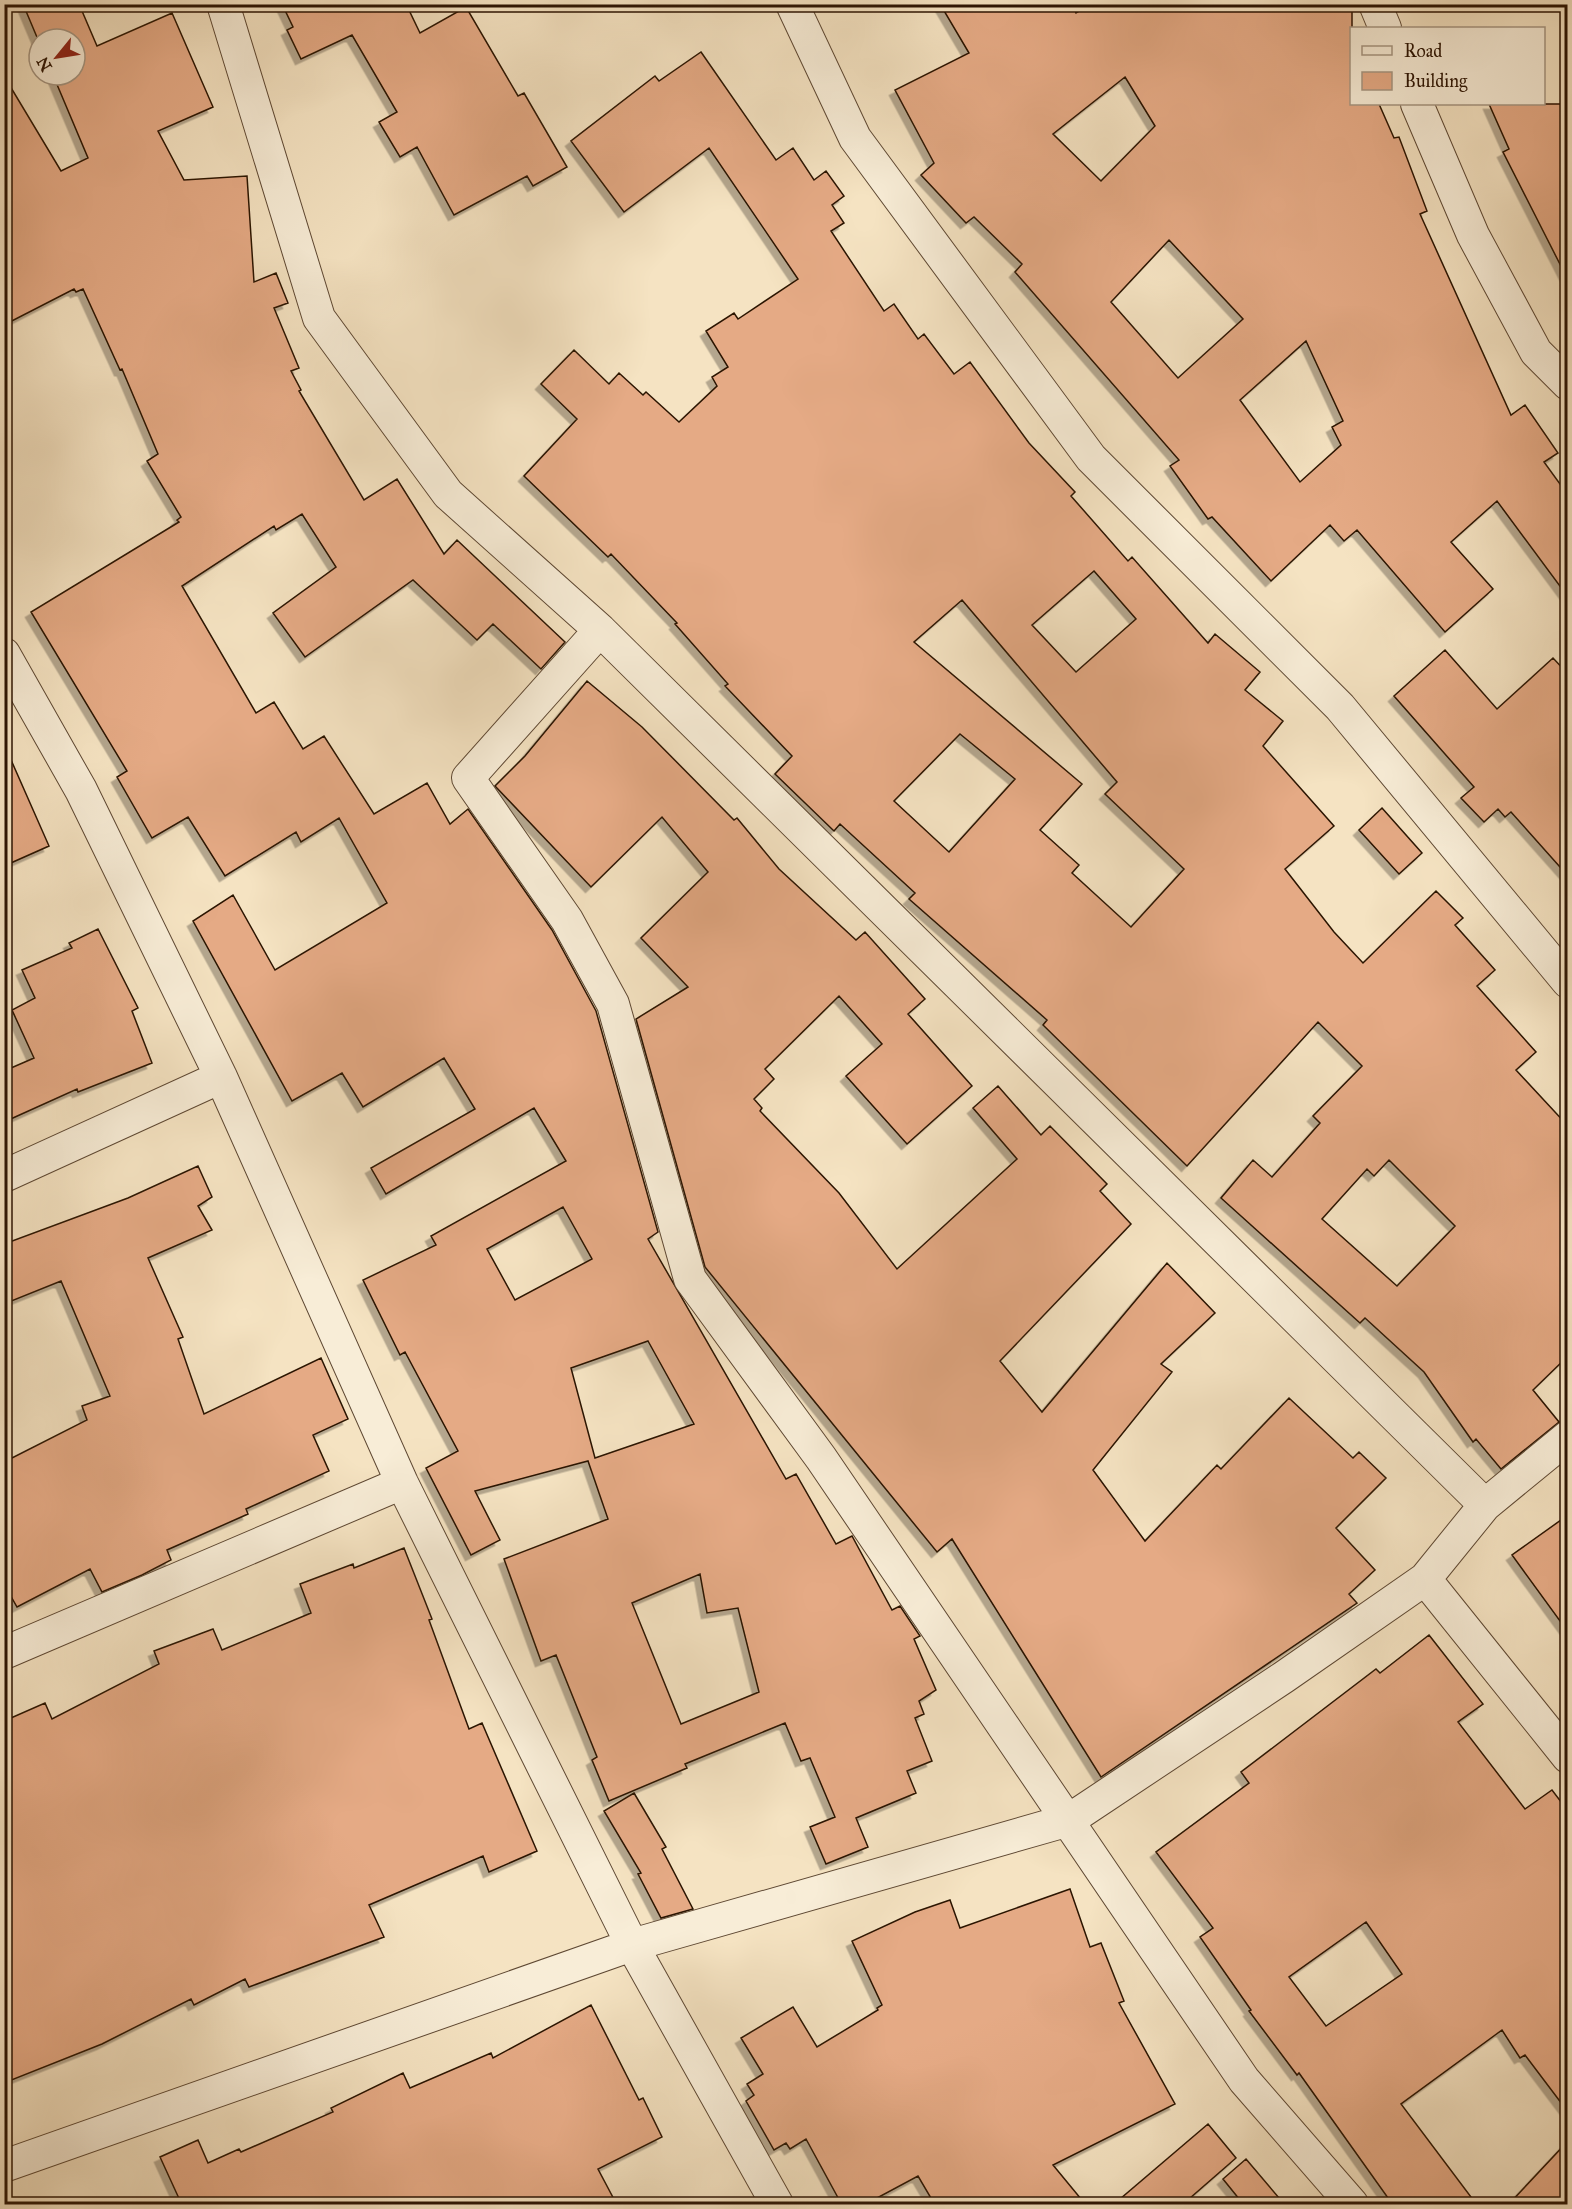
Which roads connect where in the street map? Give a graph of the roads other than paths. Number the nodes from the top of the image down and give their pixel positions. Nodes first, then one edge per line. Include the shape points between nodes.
1 (223, 4) edge
2 (792, 4) edge
3 (1374, 4) edge
4 (1385, 27) edge
5 (1417, 105) edge
6 (1568, 384) edge
7 (600, 630) junction
8 (4, 654) edge
9 (1568, 982) edge
10 (221, 1077) junction
11 (4, 1176) edge
12 (1568, 1437) edge
13 (402, 1483) junction
14 (1485, 1505) junction
15 (1425, 1579) junction
16 (4, 1653) edge
17 (1568, 1757) edge
18 (1070, 1820) junction
19 (632, 1945) junction
20 (4, 2166) edge
21 (777, 2205) edge
22 (1352, 2205) edge

1 - 7 street via 319,318 448,494
2 - 9 street via 855,138 1091,458 1341,707
3 - 4 street
5 - 6 street via 1473,235 1536,352
7 - 14 street
7 - 18 street via 468,778 567,920 613,1004 690,1279 820,1458
8 - 10 street via 81,790
10 - 11 street
10 - 13 street
12 - 14 street
13 - 16 street
13 - 19 street
14 - 15 street
15 - 17 street
15 - 18 street
18 - 19 street
18 - 22 street via 1244,2080
19 - 20 street
19 - 21 street

